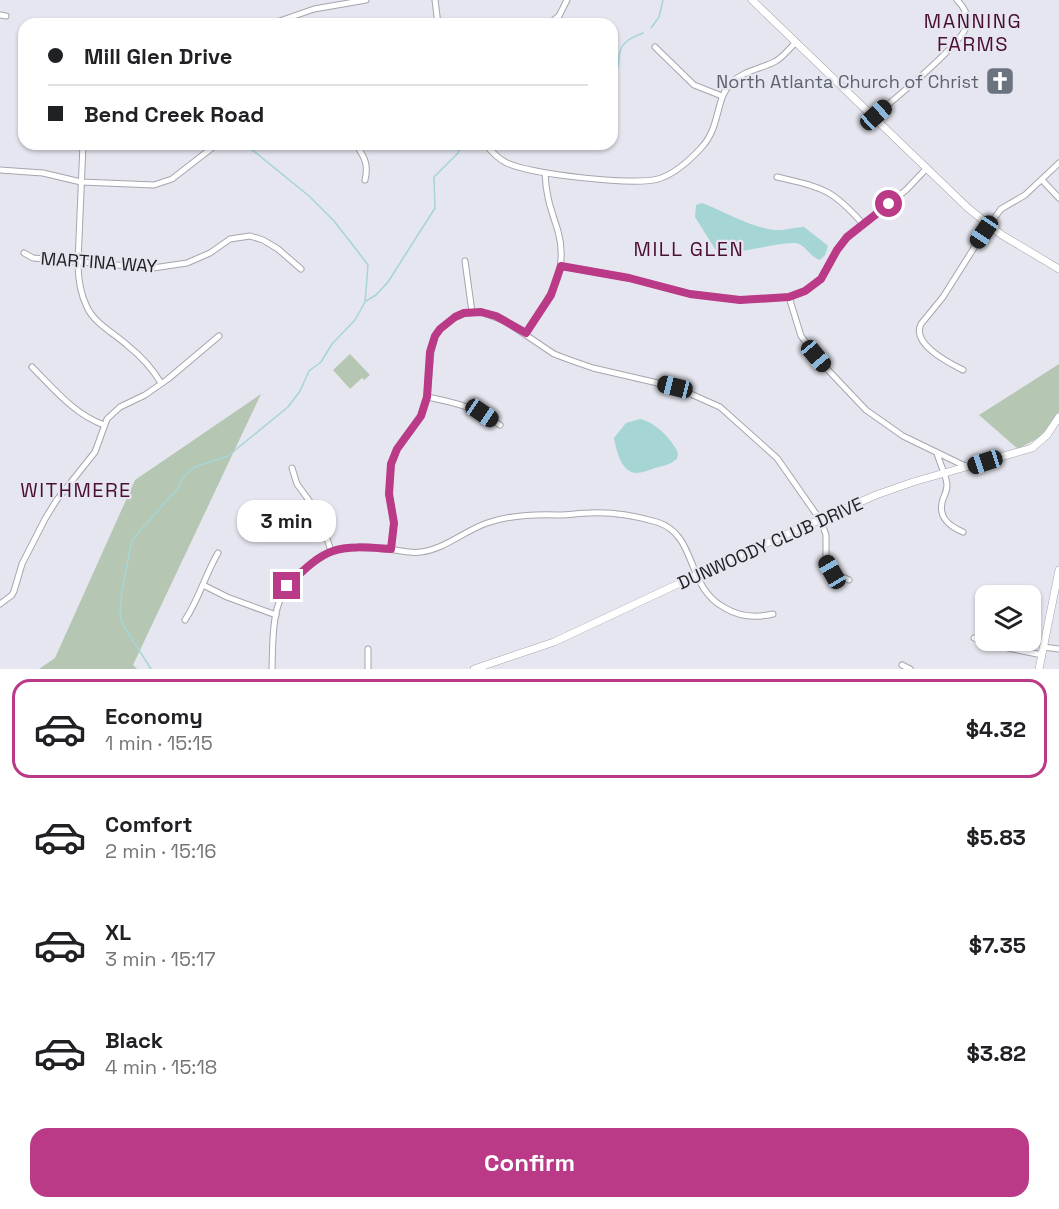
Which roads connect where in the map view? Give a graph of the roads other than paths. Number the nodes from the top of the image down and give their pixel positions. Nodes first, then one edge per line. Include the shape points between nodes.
1 (366, 0) edge
2 (435, 0) edge
3 (567, 0) edge
4 (752, 0) edge
5 (957, 0) edge
6 (289, 18) edge
7 (437, 18) edge
8 (556, 18) edge
9 (796, 42) junction
10 (655, 47) dead end
11 (722, 96) junction
12 (873, 117) junction
13 (83, 150) edge
14 (210, 150) edge
15 (360, 150) edge
16 (491, 150) edge
17 (1059, 163) edge
18 (926, 169) junction
19 (0, 170) edge
20 (545, 173) junction
21 (777, 177) dead end
22 (365, 180) dead end
23 (1042, 180) junction
24 (81, 182) junction
25 (1059, 198) edge
26 (863, 224) junction
27 (987, 226) junction
28 (24, 252) dead end
29 (465, 261) dead end
30 (78, 262) junction
31 (561, 266) junction
32 (301, 269) dead end
33 (1059, 269) edge
34 (789, 297) junction
35 (472, 312) junction
36 (526, 333) junction
37 (219, 336) dead end
38 (32, 368) dead end
39 (963, 370) dead end
40 (161, 383) junction
41 (427, 397) junction
42 (1059, 417) edge
43 (104, 425) junction
44 (500, 425) dead end
45 (937, 453) junction
46 (292, 468) dead end
47 (968, 468) junction
48 (943, 474) junction
49 (821, 521) junction
50 (963, 532) dead end
51 (391, 549) junction
52 (331, 551) junction
53 (218, 554) dead end
54 (1059, 570) edge
55 (696, 576) junction
56 (849, 580) dead end
57 (203, 585) junction
58 (0, 604) edge
59 (773, 614) dead end
60 (276, 615) junction
61 (185, 620) dead end
62 (974, 638) dead end
63 (1043, 647) junction
64 (369, 649) dead end
65 (1059, 649) edge
66 (1042, 655) junction
67 (902, 664) dead end
68 (272, 669) edge
69 (368, 669) edge
70 (474, 669) edge
71 (909, 669) edge
72 (1039, 669) edge

1 - 6 street via 314,9
2 - 7 street
3 - 8 street
4 - 9 street
5 - 12 street via 966,11 964,32
9 - 11 street via 775,62 739,76
9 - 12 street
10 - 11 street via 694,85
11 - 20 street via 716,124 703,146 666,177 641,182
12 - 18 street
13 - 24 street
14 - 24 street via 164,184
15 - 22 street via 368,169
16 - 20 street via 504,162
17 - 23 street
18 - 26 street
18 - 27 street
19 - 24 street via 43,173
20 - 31 street via 547,200 560,242
21 - 26 street via 827,191 843,201
23 - 25 street
23 - 27 street via 1018,201 1001,209
24 - 30 street
26 - 34 street via 837,250 821,279
27 - 33 street
27 - 39 street via 919,328 921,338 933,352
28 - 30 street, MARTINA WAY via 33,258
29 - 35 street
30 - 32 street, MARTINA WAY via 173,266 199,258 230,239 250,236 278,249
30 - 40 street via 86,307 143,359
31 - 34 street via 700,296 740,300
31 - 36 street via 551,295
34 - 45 street via 801,336 849,392 880,421
35 - 36 street via 488,313
35 - 41 street via 455,317 435,336
36 - 49 street via 554,354 593,368 675,387 720,407 777,458
37 - 40 street
38 - 43 street via 69,405
40 - 43 street via 120,407
41 - 44 street via 462,404
41 - 51 street via 419,421 397,449 391,464
42 - 47 street, DUNWOODY CLUB DRIVE via 1032,448
43 - 58 street via 95,452 56,501 24,558 14,591
45 - 47 street
45 - 48 street
46 - 52 street via 297,484 319,514
47 - 48 street, DUNWOODY CLUB DRIVE
48 - 49 street, DUNWOODY CLUB DRIVE via 885,491
48 - 50 street via 947,488 942,515 950,526
49 - 55 street, DUNWOODY CLUB DRIVE
49 - 56 street via 826,535 826,561 832,572
51 - 52 street
51 - 55 street via 411,553 432,550 486,523 509,518 608,513 669,527 685,546
52 - 60 street via 287,586
53 - 57 street
54 - 63 street
55 - 59 street via 710,599 732,612 763,617
55 - 70 street, DUNWOODY CLUB DRIVE via 554,642
57 - 60 street
57 - 61 street
60 - 68 street
62 - 66 street
63 - 65 street
63 - 66 street
64 - 69 street
66 - 72 street
67 - 71 street

